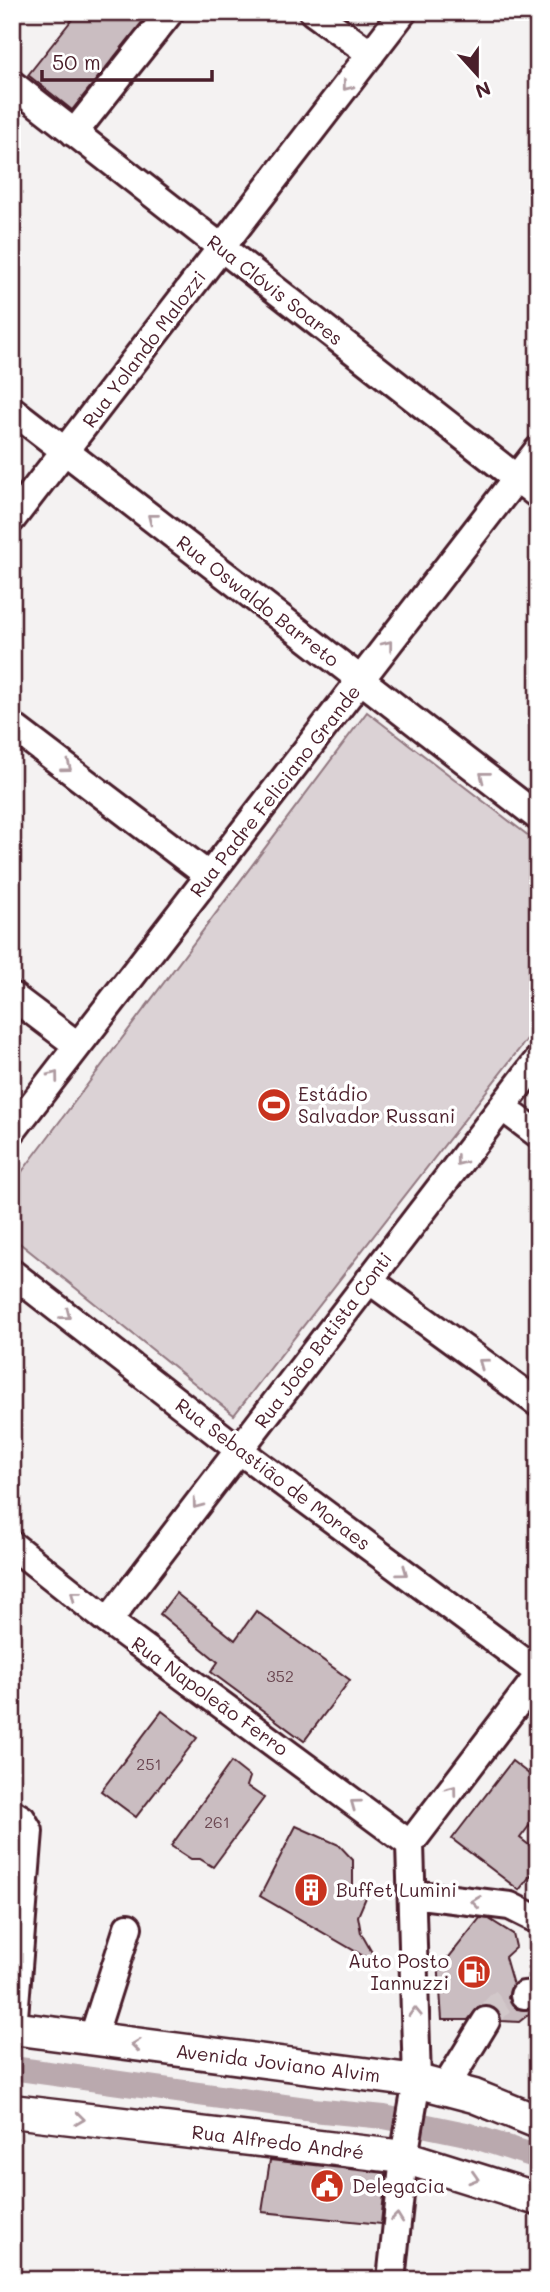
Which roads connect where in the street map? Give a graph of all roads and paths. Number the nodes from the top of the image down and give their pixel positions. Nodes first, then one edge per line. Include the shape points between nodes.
1 (170, 12) edge
2 (313, 12) edge
3 (403, 12) edge
4 (371, 54) junction
5 (12, 84) edge
6 (74, 133) junction
7 (221, 247) junction
8 (12, 410) edge
9 (538, 450) edge
10 (66, 451) junction
11 (516, 478) junction
12 (538, 495) edge
13 (12, 519) edge
14 (361, 681) junction
15 (12, 726) edge
16 (538, 817) edge
17 (209, 876) junction
18 (12, 996) edge
19 (77, 1045) junction
20 (538, 1060) edge
21 (502, 1107) junction
22 (12, 1131) edge
23 (538, 1134) edge
24 (12, 1273) edge
25 (369, 1280) junction
26 (538, 1403) edge
27 (239, 1450) junction
28 (12, 1545) edge
29 (108, 1621) junction
30 (538, 1674) edge
31 (12, 1813) edge
32 (410, 1844) junction
33 (412, 1894) junction
34 (538, 1920) edge
35 (128, 1927) dead end
36 (16, 1951) edge
37 (486, 2021) tunnel mouth
38 (13, 2029) edge
39 (92, 2040) junction
40 (425, 2091) junction
41 (12, 2112) edge
42 (538, 2122) edge
43 (405, 2151) junction
44 (538, 2199) edge
45 (391, 2280) edge

1 - 6 street
2 - 4 street
3 - 4 street, Rua Yolando Malozzi
4 -> 7 street, Rua Yolando Malozzi
5 - 6 street, Rua Clóvis Soares
6 - 7 street, Rua Clóvis Soares
7 - 10 street, Rua Yolando Malozzi
7 - 11 street, Rua Clóvis Soares
8 - 10 street, Rua Oswaldo Barreto
9 - 11 street, Rua Padre Feliciano Grande
10 - 13 street, Rua Yolando Malozzi
14 -> 10 street, Rua Oswaldo Barreto
11 - 12 street, Rua Clóvis Soares
14 -> 11 street, Rua Padre Feliciano Grande
16 -> 14 street, Rua Oswaldo Barreto
14 - 17 street, Rua Padre Feliciano Grande
15 -> 17 street
17 - 19 street, Rua Padre Feliciano Grande
18 - 19 street
22 -> 19 street, Rua Padre Feliciano Grande
20 - 21 street, Rua João Batista Conti
21 - 23 street
21 -> 25 street, Rua João Batista Conti
24 -> 27 street, Rua Sebastião de Moraes
26 -> 25 street
25 - 27 street, Rua João Batista Conti
27 -> 29 street, Rua João Batista Conti
27 -> 30 street, Rua Sebastião de Moraes
29 -> 28 street, Rua Napoleão Ferro
32 -> 29 street, Rua Napoleão Ferro
32 -> 30 street
31 - 36 street via 29,1831
32 - 33 street
34 -> 33 street via 510,1906
40 -> 33 street
35 - 39 street
36 - 38 street
37 - 40 street
38 - 39 main road, Avenida Joviano Alvim
40 -> 39 main road, Avenida Joviano Alvim
40 - 42 main road, Avenida Joviano Alvim via 474,2096
40 - 43 street
41 -> 43 main road, Rua Alfredo André
43 -> 44 main road, Rua Alfredo André
45 -> 43 street

